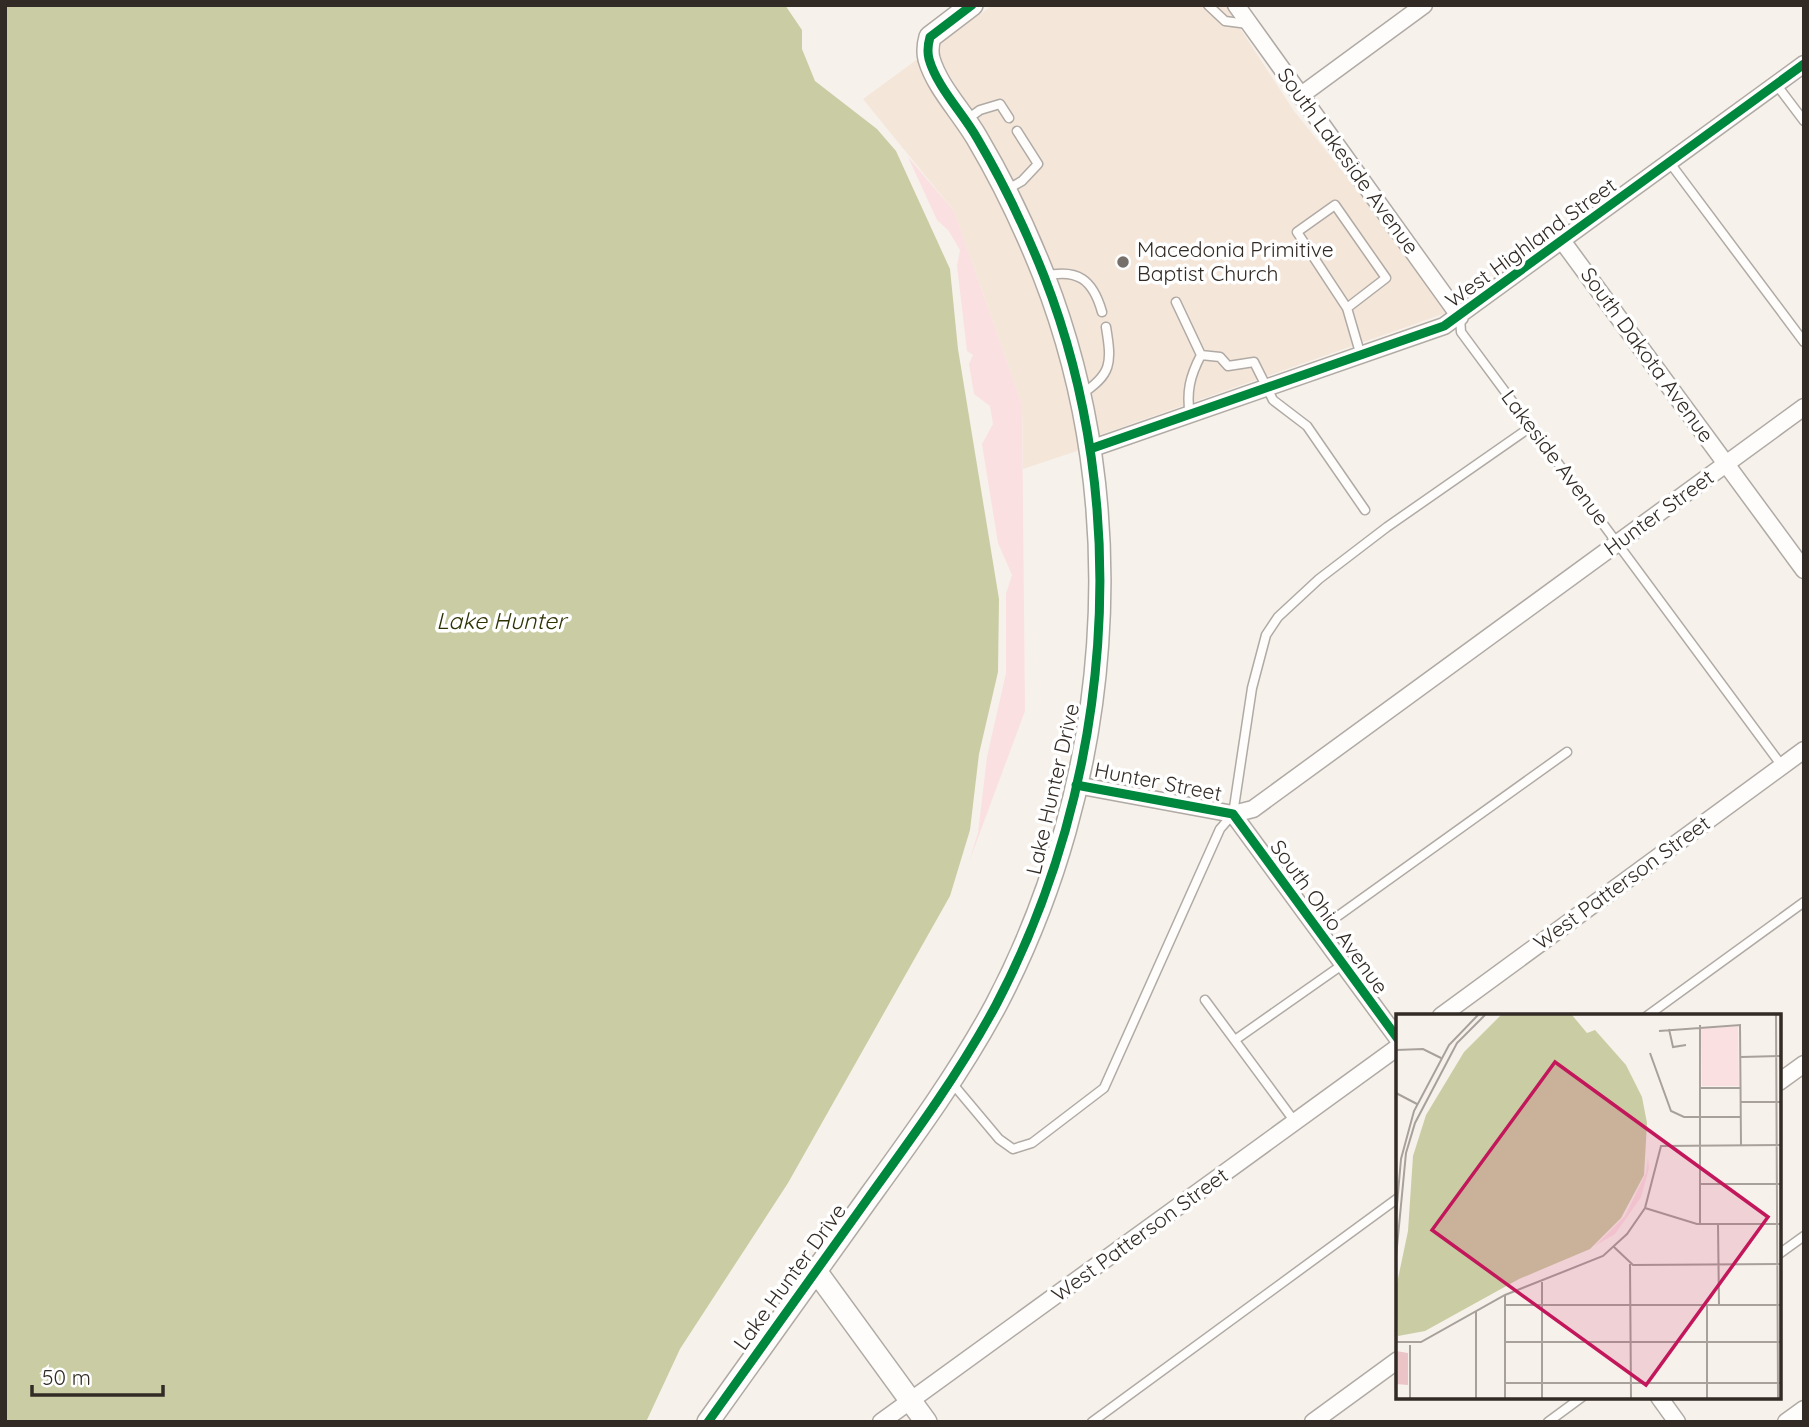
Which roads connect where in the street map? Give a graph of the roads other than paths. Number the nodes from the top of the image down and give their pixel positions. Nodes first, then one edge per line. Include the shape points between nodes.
1 (972, 5) edge
2 (1208, 5) edge
3 (1236, 5) edge
4 (1424, 5) edge
5 (1249, 24) junction
6 (1804, 64) edge
7 (1776, 85) junction
8 (1300, 96) junction
9 (1009, 118) dead end
10 (966, 120) junction
11 (1804, 121) edge
12 (1017, 131) dead end
13 (1670, 163) junction
14 (1005, 191) junction
15 (1563, 242) junction
16 (1044, 276) junction
17 (1176, 302) dead end
18 (1347, 308) junction
19 (1102, 312) dead end
20 (1460, 317) junction
21 (1107, 327) dead end
22 (1804, 342) edge
23 (1201, 355) junction
24 (1362, 356) junction
25 (1267, 389) junction
26 (1080, 395) junction
27 (1804, 407) edge
28 (1189, 416) junction
29 (1532, 426) junction
30 (1090, 449) junction
31 (1727, 463) junction
32 (1364, 510) dead end
33 (1618, 543) junction
34 (1804, 570) edge
35 (1804, 750) edge
36 (1567, 752) dead end
37 (1782, 766) junction
38 (1076, 785) junction
39 (1233, 814) junction
40 (1804, 902) edge
41 (1317, 931) junction
42 (1342, 965) junction
43 (1205, 1000) dead end
44 (1443, 1014) edge
45 (1650, 1014) edge
46 (1396, 1036) edge
47 (1235, 1040) junction
48 (1396, 1048) edge
49 (1804, 1064) edge
50 (950, 1081) junction
51 (1781, 1081) edge
52 (1295, 1122) junction
53 (1396, 1199) edge
54 (1804, 1236) edge
55 (1781, 1253) edge
56 (816, 1271) junction
57 (1396, 1361) edge
58 (1579, 1399) edge
59 (1660, 1399) edge
60 (911, 1400) junction
61 (1804, 1409) edge
62 (708, 1422) edge
63 (881, 1422) edge
64 (926, 1422) edge
65 (1092, 1422) edge
66 (1313, 1422) edge
67 (1548, 1422) edge
68 (1677, 1422) edge
69 (1786, 1422) edge

1 - 10 street, Lake Hunter Drive via 930,37 927,46
2 - 5 lane via 1225,21
3 - 5 street, South Lakeside Avenue
4 - 8 street
5 - 8 street, South Lakeside Avenue
6 - 7 street, West Highland Street
7 - 11 lane
7 - 13 street, West Highland Street
8 - 20 street, South Lakeside Avenue
9 - 10 lane via 1000,104
10 - 14 street, Lake Hunter Drive
12 - 14 lane via 1038,164
13 - 15 street, West Highland Street
13 - 22 lane
14 - 16 street, Lake Hunter Drive
15 - 20 street, West Highland Street
15 - 31 street, South Dakota Avenue
16 - 19 lane via 1071,273 1086,281
16 - 26 street, Lake Hunter Drive
17 - 23 lane
18 - 18 lane via 1297,232 1335,205 1386,278
18 - 24 lane
20 - 24 street, West Highland Street
20 - 29 lane, Lakeside Avenue via 1461,332
21 - 26 lane via 1109,366 1096,385
23 - 25 lane via 1220,357 1228,366 1254,362
23 - 28 lane via 1188,388
24 - 25 street, West Highland Street
25 - 28 street, West Highland Street
25 - 32 lane via 1282,409 1307,426
26 - 30 street, Lake Hunter Drive
27 - 31 street, Hunter Street
28 - 30 street, West Highland Street
29 - 33 lane, Lakeside Avenue
29 - 39 lane via 1387,527 1278,617 1266,635 1252,688
30 - 38 street, Lake Hunter Drive via 1100,587 1096,664
31 - 33 street, Hunter Street
31 - 34 street, South Dakota Avenue
33 - 37 lane, Lakeside Avenue
33 - 39 street, Hunter Street via 1253,809
35 - 37 street, West Patterson Street
36 - 41 lane
37 - 44 street, West Patterson Street
38 - 39 street, Hunter Street
38 - 50 street, Lake Hunter Drive via 1050,883 1031,932 994,1009
39 - 41 street, South Ohio Avenue
39 - 50 lane via 1220,829 1112,1074 1095,1097 1032,1143 1013,1149
40 - 45 lane
41 - 42 street, South Ohio Avenue
42 - 46 street, South Ohio Avenue
42 - 47 lane
43 - 47 lane
47 - 52 lane
48 - 52 street, West Patterson Street
49 - 51 street
50 - 56 street, Lake Hunter Drive
52 - 60 street, West Patterson Street
53 - 65 lane
54 - 55 lane
56 - 60 street
56 - 62 street, Lake Hunter Drive
57 - 66 street
58 - 67 lane
59 - 68 street
60 - 63 street, West Patterson Street
60 - 64 street
61 - 69 street

